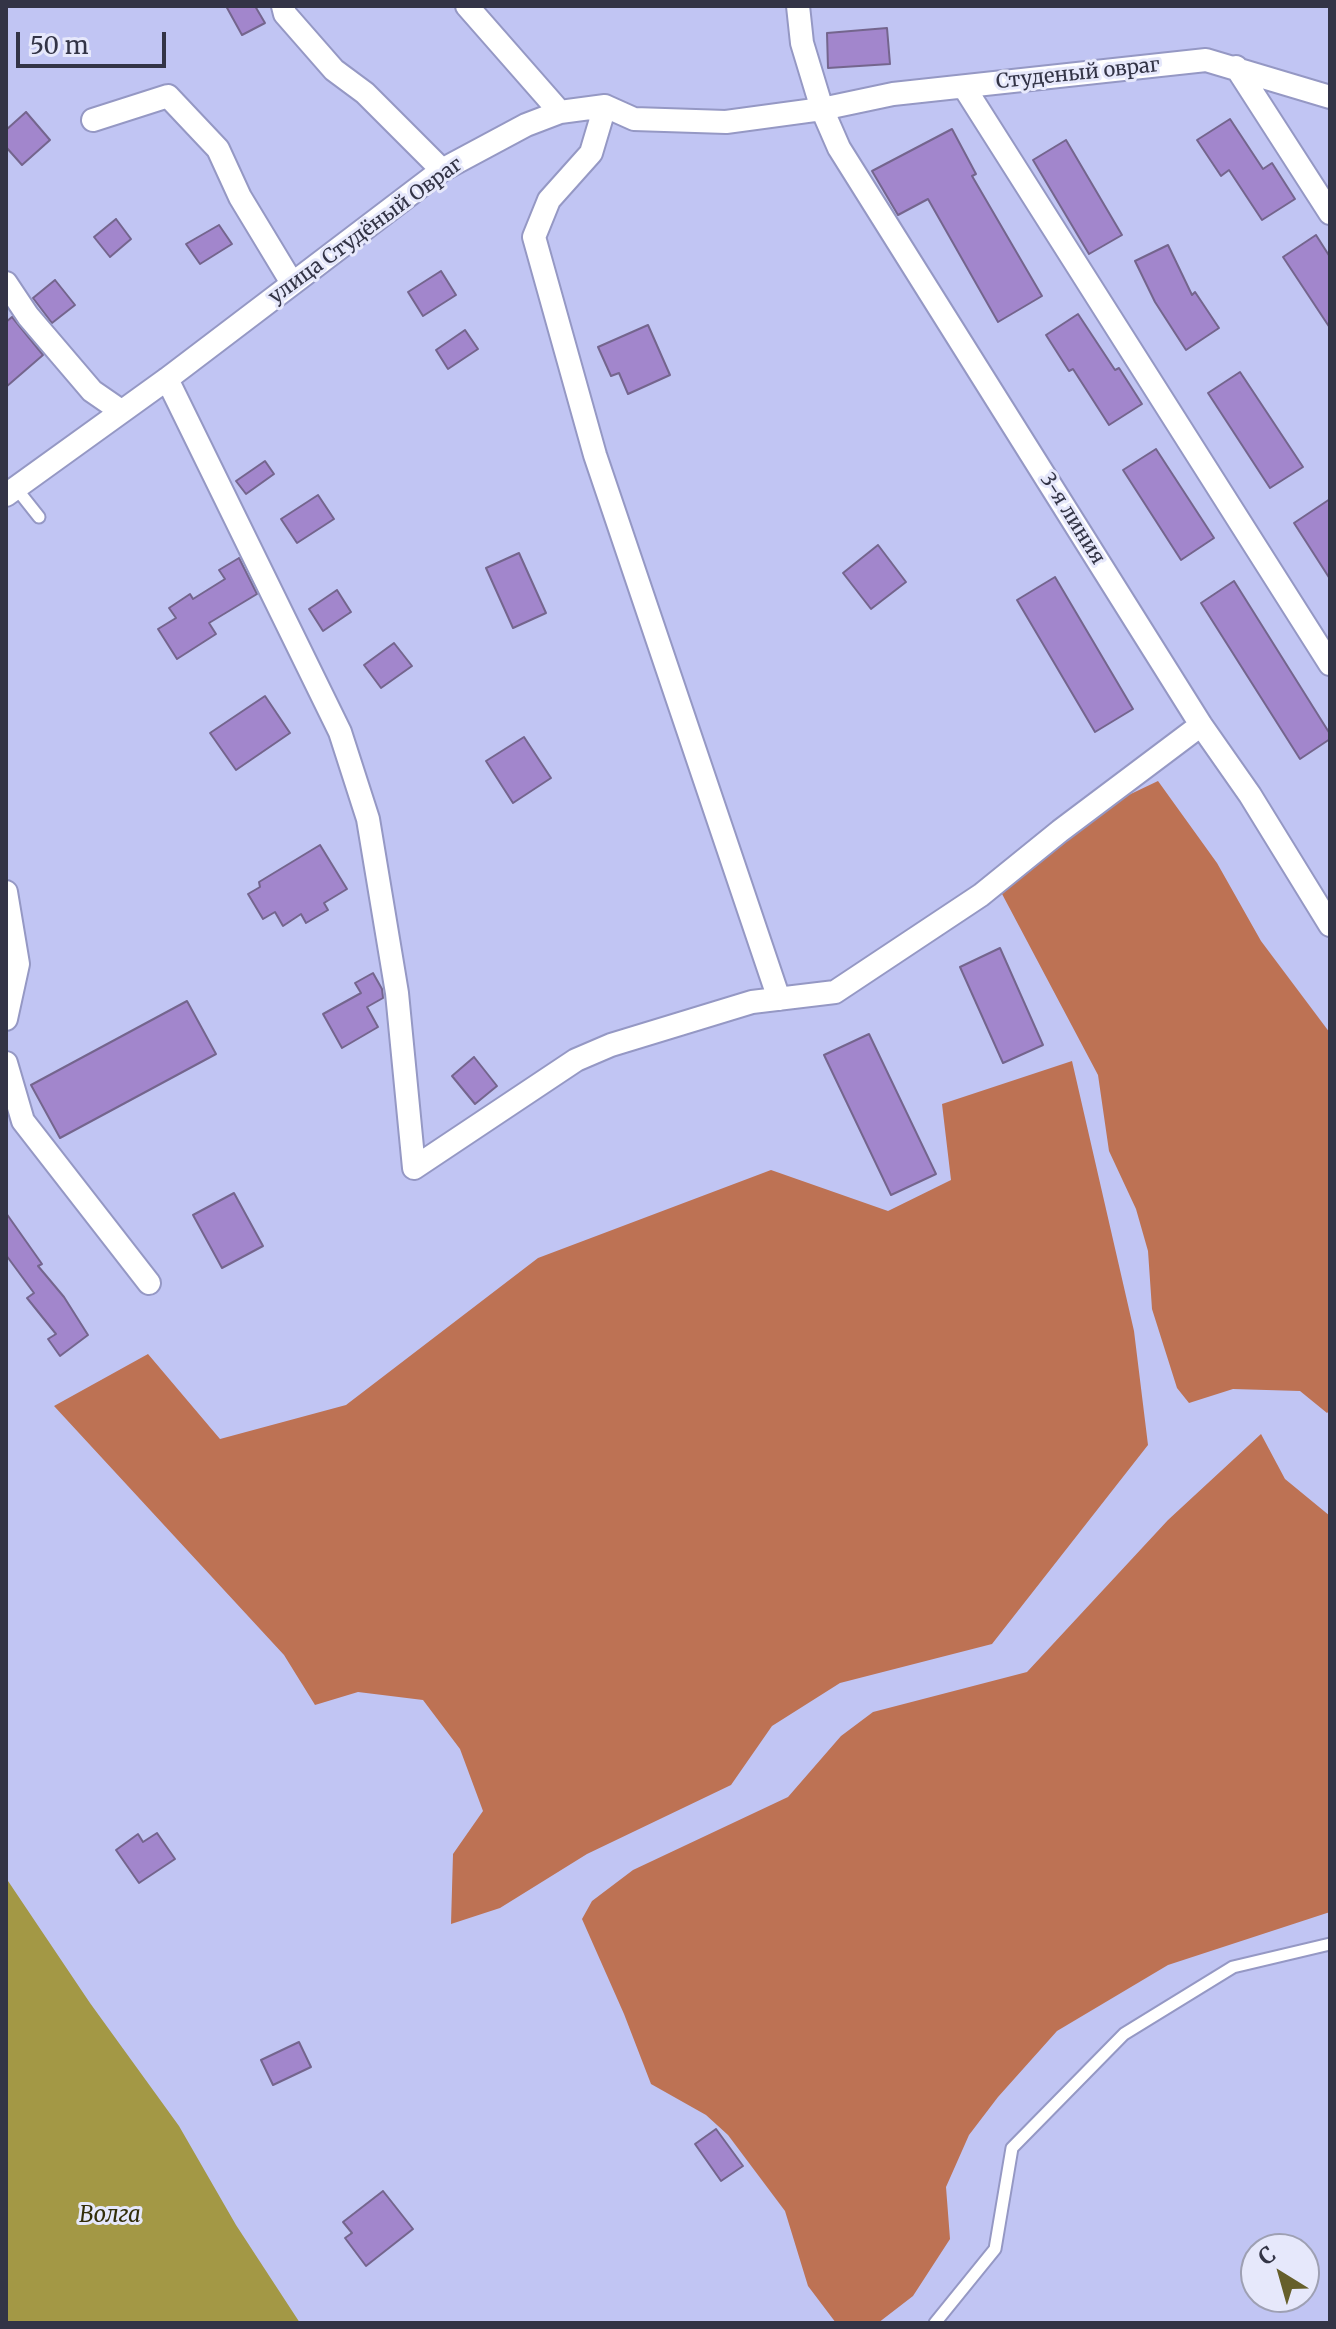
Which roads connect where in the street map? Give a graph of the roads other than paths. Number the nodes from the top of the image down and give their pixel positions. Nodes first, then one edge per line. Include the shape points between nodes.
1 (283, 6) edge
2 (467, 6) edge
3 (798, 6) edge
4 (1236, 67) junction
5 (964, 87) junction
6 (1330, 97) edge
7 (605, 106) junction
8 (822, 109) junction
9 (560, 112) junction
10 (93, 120) dead end
11 (442, 170) junction
12 (1330, 213) edge
13 (6, 283) edge
14 (292, 283) junction
15 (167, 379) junction
16 (121, 411) junction
17 (9, 487) edge
18 (39, 517) dead end
19 (1330, 664) edge
20 (1201, 725) junction
21 (6, 892) edge
22 (1330, 925) edge
23 (779, 999) junction
24 (6, 1019) edge
25 (6, 1063) edge
26 (149, 1283) dead end
27 (1330, 1944) edge
28 (935, 2323) edge

1 - 11 street via 334,70 365,93
2 - 9 street
3 - 8 street, 3-я линия via 802,43
4 - 5 street, Студеный овраг via 1206,60
4 - 6 street, Студеный овраг
4 - 12 street
5 - 8 street, Студеный овраг
5 - 19 street
7 - 8 street, улица Студёный Овраг via 634,119 726,122
7 - 9 street, улица Студёный Овраг
7 - 23 street via 591,153 549,200 534,237 595,455
8 - 20 street, 3-я линия via 839,148
9 - 11 street, улица Студёный Овраг
10 - 14 street via 168,96 218,149
11 - 14 street, улица Студёный Овраг
13 - 16 street via 92,391
14 - 15 street, улица Студёный Овраг
15 - 16 street, улица Студёный Овраг
15 - 23 street via 340,732 368,819 397,993 414,1168 576,1060 752,1002
16 - 17 street, улица Студёный Овраг
17 - 18 lane
20 - 22 street, 3-я линия
20 - 23 street via 981,895 835,992
21 - 24 street via 18,964
25 - 26 street via 23,1121
27 - 28 lane via 1233,1967 1124,2034 1012,2148 995,2249

